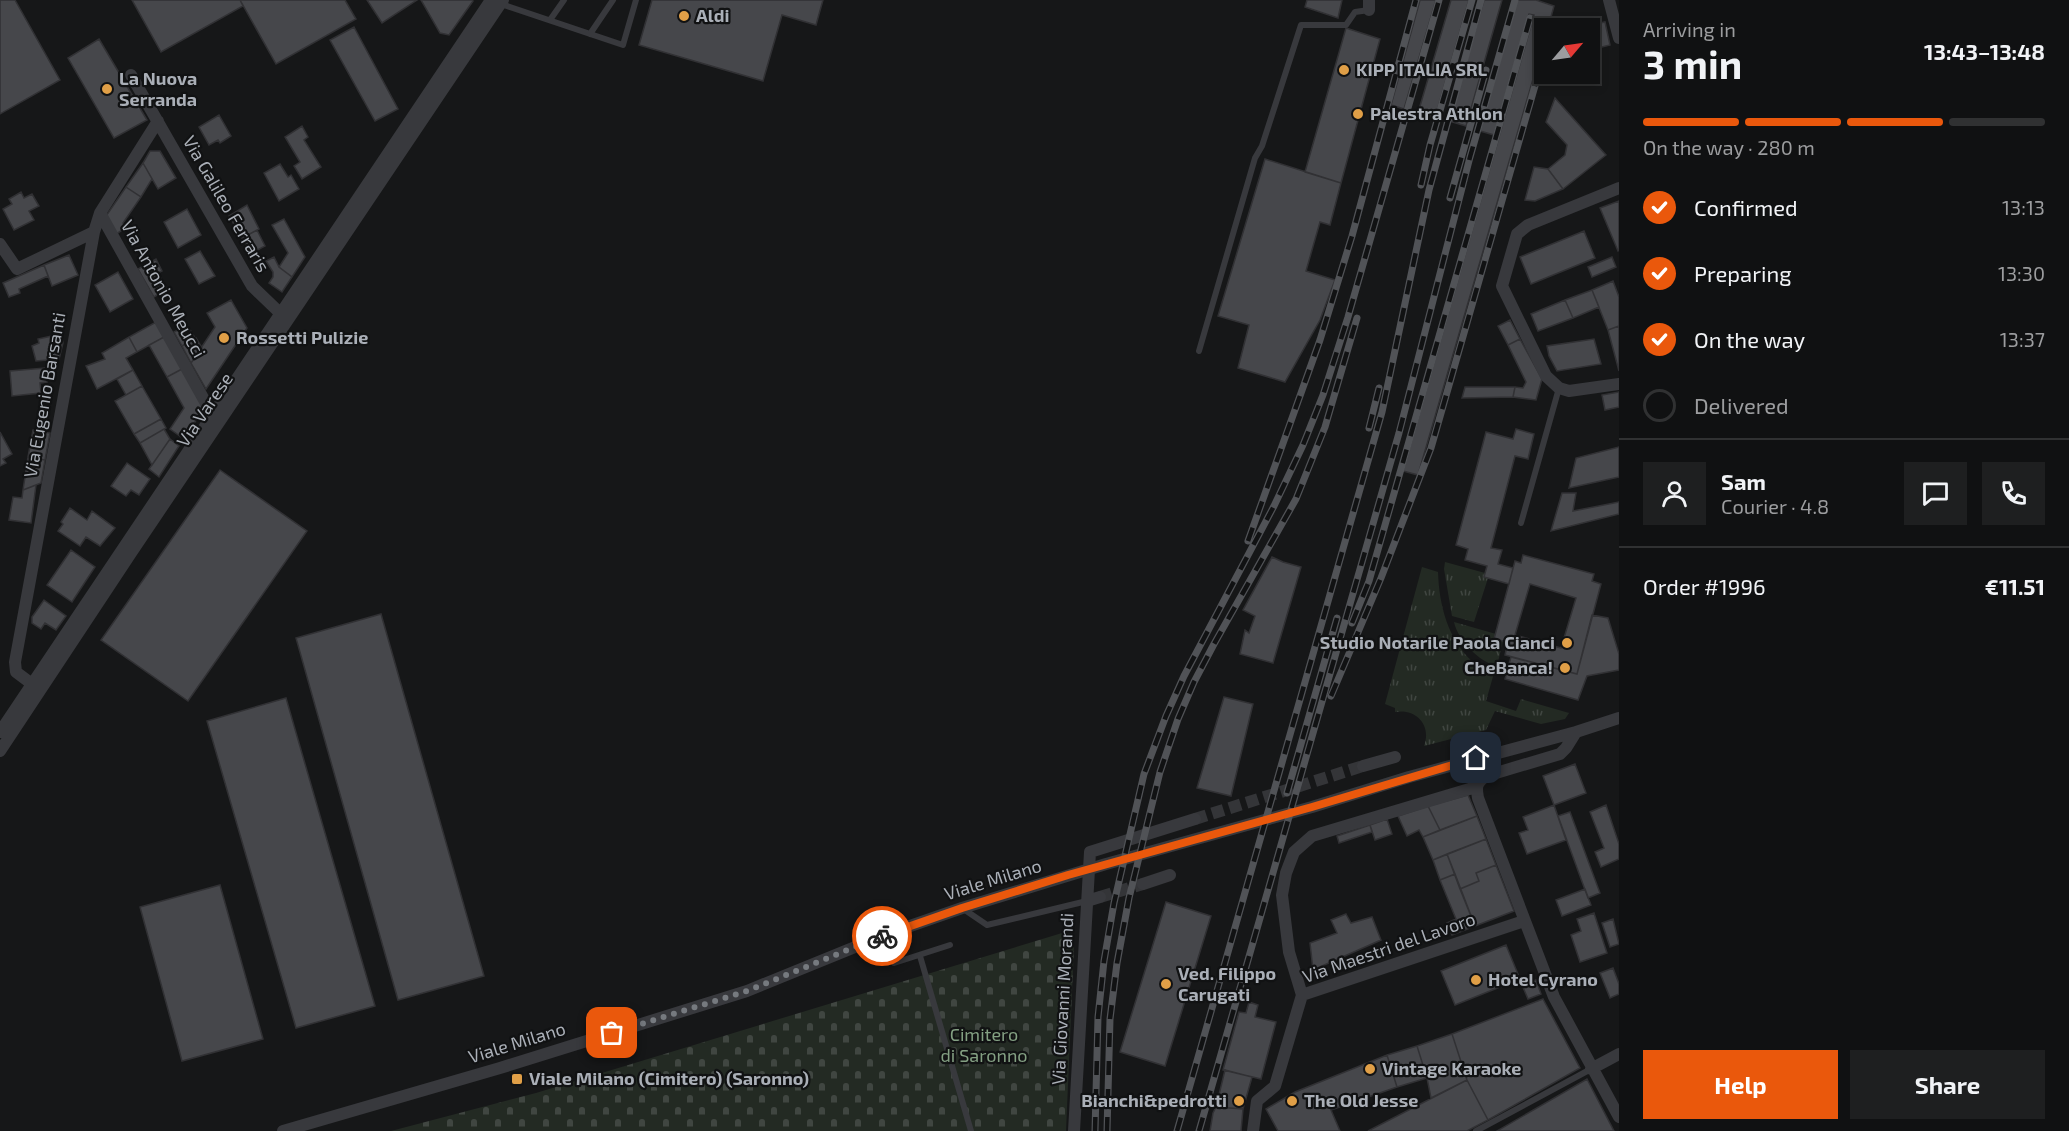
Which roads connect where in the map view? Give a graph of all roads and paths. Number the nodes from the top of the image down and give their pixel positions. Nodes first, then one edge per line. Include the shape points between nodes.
1 (564, 0) edge
2 (613, 0) edge
3 (636, 0) edge
4 (1609, 0) edge
5 (498, 1) edge
6 (1369, 5) edge
7 (550, 20) junction
8 (590, 34) junction
9 (1619, 38) edge
10 (131, 75) dead end
11 (158, 121) junction
12 (1619, 188) edge
13 (100, 213) junction
14 (94, 232) junction
15 (0, 244) edge
16 (280, 312) junction
17 (1199, 351) dead end
18 (1619, 384) edge
19 (1559, 388) junction
20 (213, 414) junction
21 (1521, 523) dead end
22 (32, 684) junction
23 (1619, 718) edge
24 (0, 732) edge
25 (1576, 732) junction
26 (0, 751) edge
27 (1395, 757) dead end
28 (1363, 766) tunnel mouth
29 (1476, 787) junction
30 (1195, 819) tunnel mouth
31 (1089, 869) junction
32 (1170, 875) dead end
33 (1143, 884) tunnel mouth
34 (1100, 897) tunnel mouth
35 (1087, 901) junction
36 (962, 908) junction
37 (1524, 921) junction
38 (887, 934) junction
39 (950, 945) dead end
40 (920, 956) junction
41 (1302, 995) junction
42 (1619, 1054) edge
43 (1591, 1069) junction
44 (1619, 1117) edge
45 (283, 1131) edge
46 (971, 1131) edge
47 (1074, 1131) edge
48 (1253, 1131) edge
49 (1476, 1131) edge

1 - 7 lane
2 - 8 lane
3 - 8 lane via 623,45
4 - 9 street
5 - 7 lane
5 - 16 street, Via Varese
5 - 26 street, Via Varese
6 - 17 lane via 1355,12 1346,25 1301,25 1255,158
7 - 8 lane
10 - 11 street, Via Galileo Ferraris
11 - 13 street, Via Eugenio Barsanti
11 - 16 street, Via Galileo Ferraris via 252,286
12 - 19 street via 1528,225 1518,234 1502,286 1546,376
13 - 14 street, Via Eugenio Barsanti
13 - 20 street, Via Antonio Meucci
14 - 15 street via 17,269
14 - 22 street, Via Eugenio Barsanti via 15,662 16,672
16 - 20 street, Via Varese
18 - 19 street via 1569,392
19 - 21 lane
20 - 22 street, Via Varese
22 - 24 street, Via Varese
23 - 25 street, Viale Milano
25 - 29 street via 1560,754 1486,776
25 - 31 street, Viale Milano
27 - 28 street
29 - 37 street
29 - 41 street via 1312,836 1294,852 1282,895 1289,952
30 - 31 street via 1090,852
31 - 35 street, Via Giovanni Morandi
31 - 36 street, Viale Milano
32 - 33 street
34 - 35 street
35 - 36 lane via 987,925
35 - 47 street, Via Giovanni Morandi
36 - 38 street, Viale Milano
37 - 41 street, Via Maestri del Lavoro
37 - 43 street via 1554,997
38 - 40 lane via 894,963
38 - 45 street, Viale Milano via 747,991
39 - 40 lane
40 - 46 lane
41 - 48 street, Via Maestri del Lavoro via 1275,1086 1257,1101
42 - 43 street
43 - 44 street
43 - 49 lane

